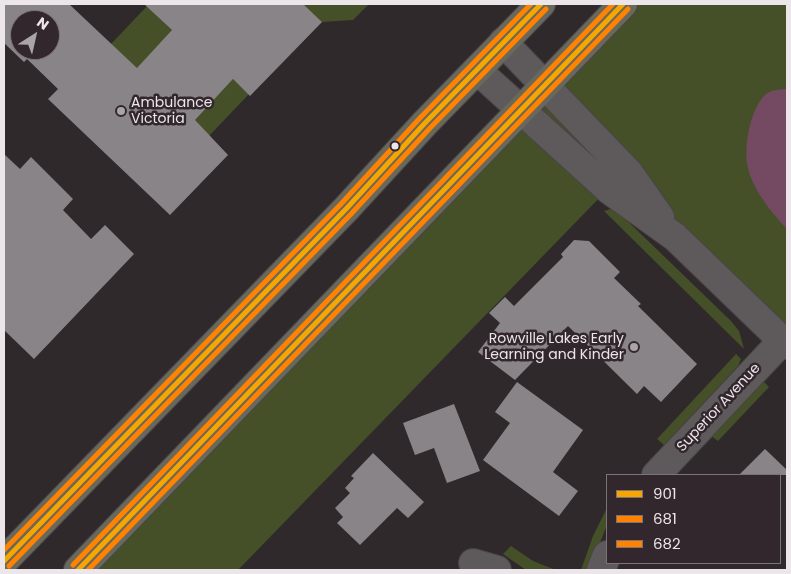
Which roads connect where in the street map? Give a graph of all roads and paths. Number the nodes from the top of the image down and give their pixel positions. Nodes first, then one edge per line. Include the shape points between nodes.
1 (541, 4) edge
2 (623, 4) edge
3 (503, 42) junction
4 (477, 70) junction
5 (545, 85) junction
6 (521, 110) junction
7 (674, 237) junction
8 (785, 343) edge
9 (657, 474) edge
10 (606, 558) edge
11 (4, 561) edge
12 (78, 570) edge
13 (601, 570) edge

1 - 3 highway
2 - 5 highway
3 - 4 highway
3 - 5 street
4 - 6 street
4 - 11 highway
5 - 6 highway
5 - 7 street via 629,173
6 - 7 street via 608,189
6 - 12 highway
7 - 8 street
8 - 9 street, Superior Avenue
10 - 13 street

